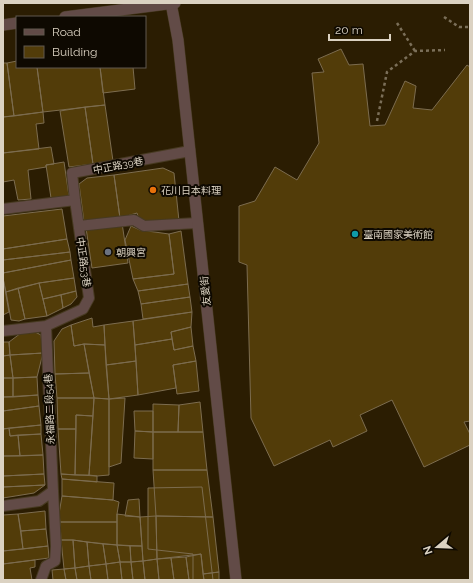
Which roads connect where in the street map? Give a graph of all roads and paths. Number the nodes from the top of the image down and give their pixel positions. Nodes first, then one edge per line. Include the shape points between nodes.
1 (171, 3) edge
2 (175, 3) edge
3 (74, 16) edge
4 (444, 18) dead end
5 (16, 23) edge
6 (397, 23) dead end
7 (3, 25) edge
8 (470, 27) edge
9 (445, 50) dead end
10 (415, 51) junction
11 (377, 121) dead end
12 (190, 151) junction
13 (75, 200) junction
14 (3, 209) edge
15 (197, 223) junction
16 (79, 226) junction
17 (46, 326) junction
18 (3, 331) edge
19 (53, 492) junction
20 (3, 506) edge
21 (41, 580) edge
22 (236, 580) edge

1 - 2 street
1 - 3 street
1 - 12 street, 友愛街 via 178,40
4 - 8 path via 459,27
5 - 7 street
6 - 10 path
9 - 10 path
10 - 11 path via 387,72
12 - 13 lane, 中正路39巷 via 72,174
12 - 15 street, 友愛街
13 - 14 lane
13 - 16 lane, 中正路39巷
15 - 16 lane via 144,226 134,220
15 - 22 street, 友愛街
16 - 17 lane, 中正路53巷 via 89,298 83,309
17 - 18 lane, 中正路53巷
17 - 19 lane, 永福路二段54巷
19 - 20 lane via 38,501
19 - 21 lane, 永福路二段54巷 via 55,561 46,566

